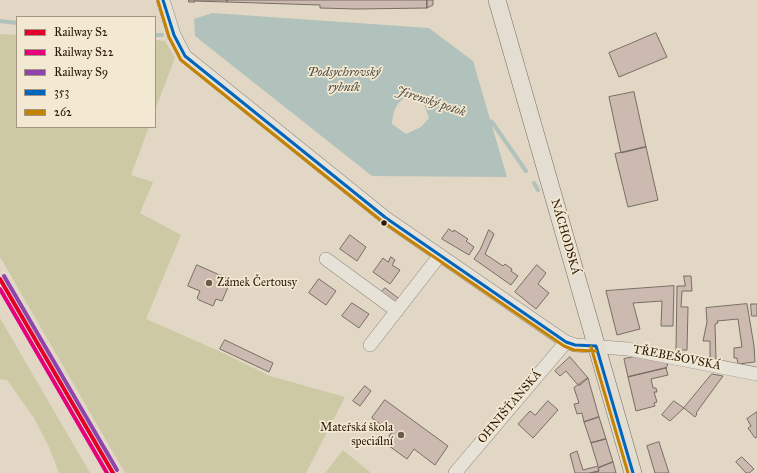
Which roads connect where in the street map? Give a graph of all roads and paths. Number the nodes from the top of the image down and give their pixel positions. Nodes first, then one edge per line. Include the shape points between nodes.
1 (163, 0) edge
2 (497, 0) edge
3 (440, 255) junction
4 (326, 259) dead end
5 (397, 310) junction
6 (566, 342) junction
7 (370, 346) dead end
8 (596, 346) junction
9 (757, 374) edge
10 (455, 473) edge
11 (633, 473) edge

1 - 3 street via 174,35 185,56 386,218
2 - 8 main road, NÁCHODSKÁ
3 - 5 street
3 - 6 street
4 - 5 street
5 - 7 street
6 - 8 street, TŘEBEŠOVSKÁ
6 - 10 street, OHNIŠŤANSKÁ
8 - 9 street, TŘEBEŠOVSKÁ via 628,348
8 - 11 main road, NÁCHODSKÁ

